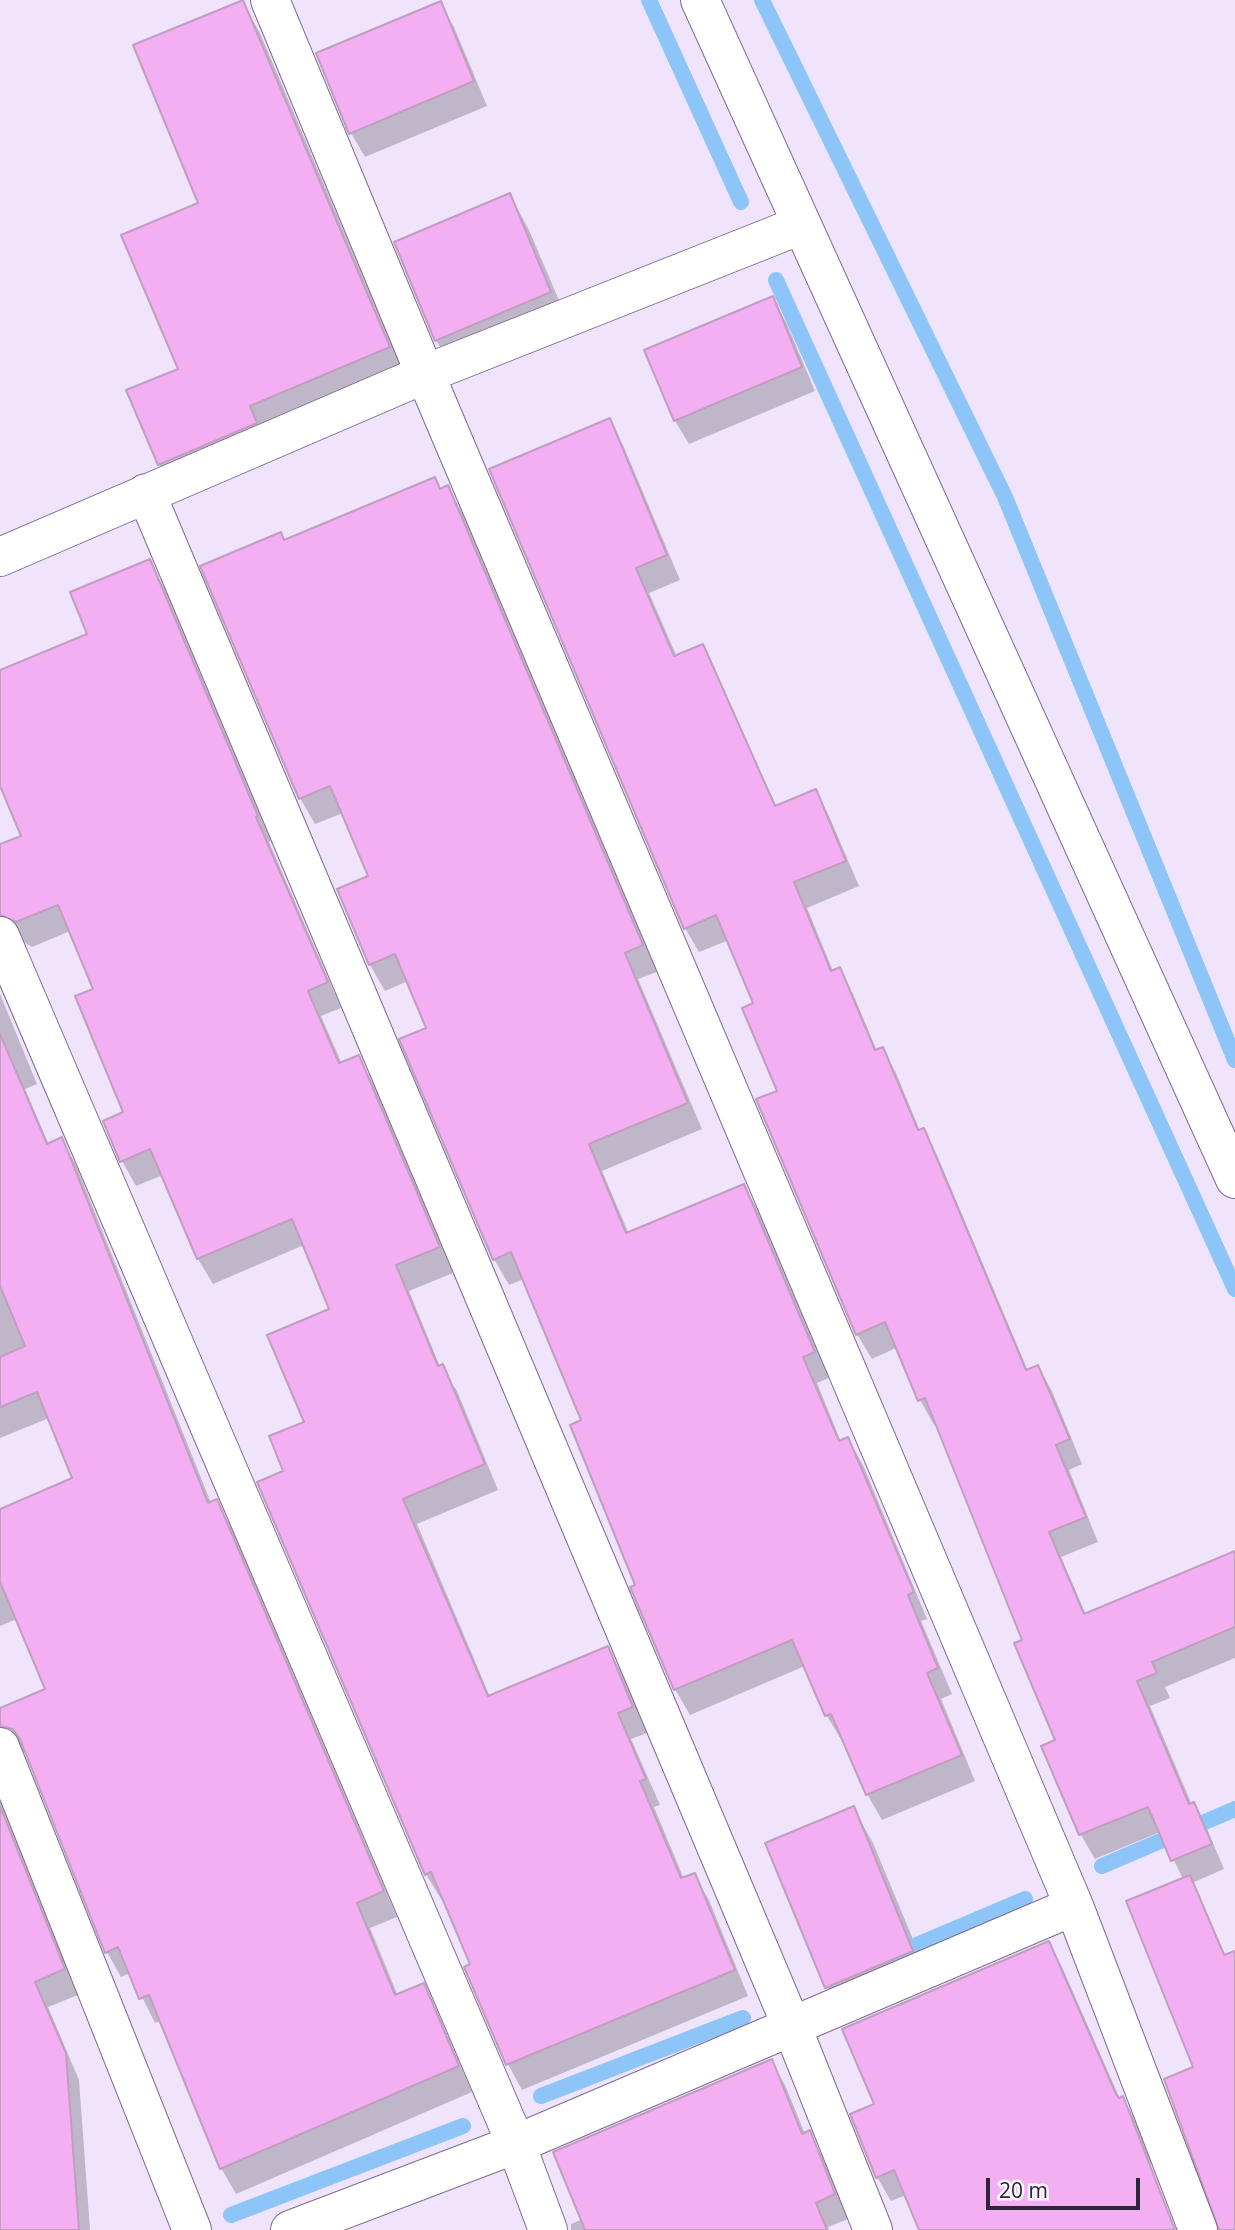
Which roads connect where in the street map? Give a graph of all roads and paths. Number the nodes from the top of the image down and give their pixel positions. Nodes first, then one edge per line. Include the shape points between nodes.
1 (270, 0) edge
2 (700, 0) edge
3 (801, 225) junction
4 (425, 374) junction
5 (146, 493) junction
6 (0, 557) edge
7 (0, 936) edge
8 (1235, 1179) edge
9 (0, 1747) edge
10 (1074, 1906) junction
11 (792, 2027) junction
12 (516, 2144) junction
13 (192, 2230) edge
14 (290, 2230) edge
15 (548, 2230) edge
16 (873, 2230) edge
17 (1198, 2230) edge

1 - 4 street
2 - 3 street
3 - 4 street
3 - 8 street
4 - 5 street
4 - 10 street
5 - 6 street
5 - 11 street
7 - 12 street
9 - 13 street
10 - 11 street
10 - 17 street
11 - 12 street
11 - 16 street
12 - 14 street
12 - 15 street

